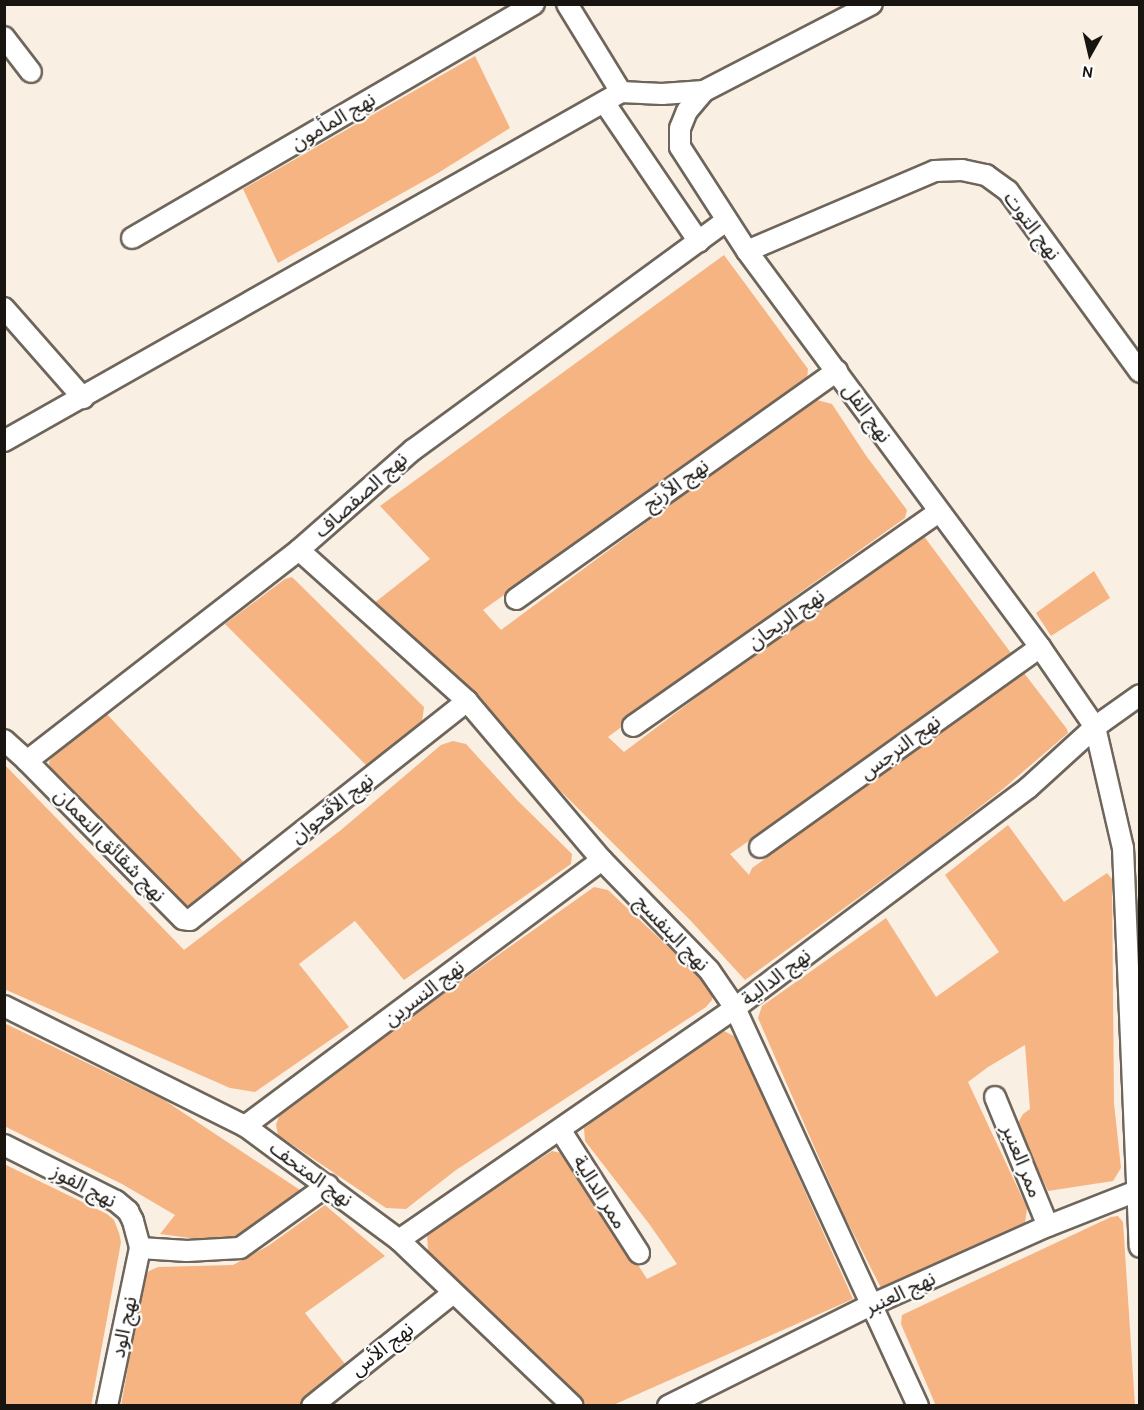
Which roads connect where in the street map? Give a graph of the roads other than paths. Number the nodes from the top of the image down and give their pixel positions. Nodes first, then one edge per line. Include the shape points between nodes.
1 (534, 4) edge
2 (567, 4) edge
3 (872, 4) edge
4 (4, 37) edge
5 (31, 72) dead end
6 (704, 91) junction
7 (621, 92) junction
8 (604, 102) junction
9 (726, 221) junction
10 (132, 238) dead end
11 (699, 242) junction
12 (747, 251) junction
13 (4, 308) edge
14 (837, 371) junction
15 (1140, 372) edge
16 (83, 398) junction
17 (4, 441) edge
18 (939, 512) junction
19 (299, 550) junction
20 (516, 599) dead end
21 (1040, 647) junction
22 (1140, 695) edge
23 (467, 701) junction
24 (633, 726) dead end
25 (1095, 727) junction
26 (4, 740) edge
27 (27, 761) junction
28 (1140, 835) edge
29 (760, 847) dead end
30 (1123, 848) junction
31 (602, 860) junction
32 (197, 916) joint
33 (4, 1006) edge
34 (735, 1008) junction
35 (995, 1097) dead end
36 (245, 1126) junction
37 (561, 1131) junction
38 (4, 1145) edge
39 (327, 1185) junction
40 (1137, 1191) junction
41 (1048, 1226) junction
42 (399, 1240) junction
43 (1140, 1247) edge
44 (140, 1248) junction
45 (639, 1253) dead end
46 (453, 1293) junction
47 (871, 1305) junction
48 (107, 1406) edge
49 (312, 1406) edge
50 (573, 1406) edge
51 (668, 1406) edge
52 (918, 1406) edge

1 - 10 street, نهج المأمون
2 - 7 street
3 - 6 street
4 - 5 street
6 - 7 street
6 - 9 street, نهج الفل via 687,111 680,128 680,147
7 - 8 street
8 - 11 street
8 - 16 street
9 - 11 street, نهج الصفصاف
9 - 12 street, نهج الفل
11 - 19 street, نهج الصفصاف via 412,450
12 - 14 street, نهج الفل
12 - 15 street, نهج التوت via 935,171 962,170 986,175 1008,191
13 - 16 street
14 - 18 street, نهج الفل
14 - 20 street, نهج الأرنج
16 - 17 street
18 - 21 street, نهج الفل
18 - 24 street, نهج الريحان
19 - 23 street, نهج البنفسج
19 - 27 street, نهج الصفصاف
21 - 25 street, نهج الفل
21 - 29 street, نهج النرجس
22 - 25 street, نهج الدالية
23 - 31 street, نهج البنفسج
23 - 32 street, نهج الأقحوان
25 - 30 street
25 - 34 street, نهج الدالية via 1028,788
26 - 27 street
27 - 32 street, نهج شقائق النعمان via 183,919
28 - 30 street
30 - 40 street
31 - 34 street, نهج البنفسج via 709,970
31 - 36 street, نهج النسرين
33 - 36 street, نهج المتحف
34 - 37 street, نهج الدالية
34 - 47 street, نهج البنفسج
35 - 41 street, ممر العنبر
36 - 39 street, نهج المتحف
37 - 42 street, نهج الدالية
37 - 45 street, ممر الدالية
38 - 44 street, نهج الفوز via 116,1201 128,1211
39 - 42 street, نهج المتحف
39 - 44 street via 240,1248
40 - 41 street, نهج العنبر
40 - 43 street
41 - 47 street, نهج العنبر
42 - 46 street, نهج المتحف
44 - 48 street, نهج الود
46 - 49 street, نهج الأس
46 - 50 street, نهج المتحف
47 - 51 street, نهج العنبر
47 - 52 street, نهج البنفسج

